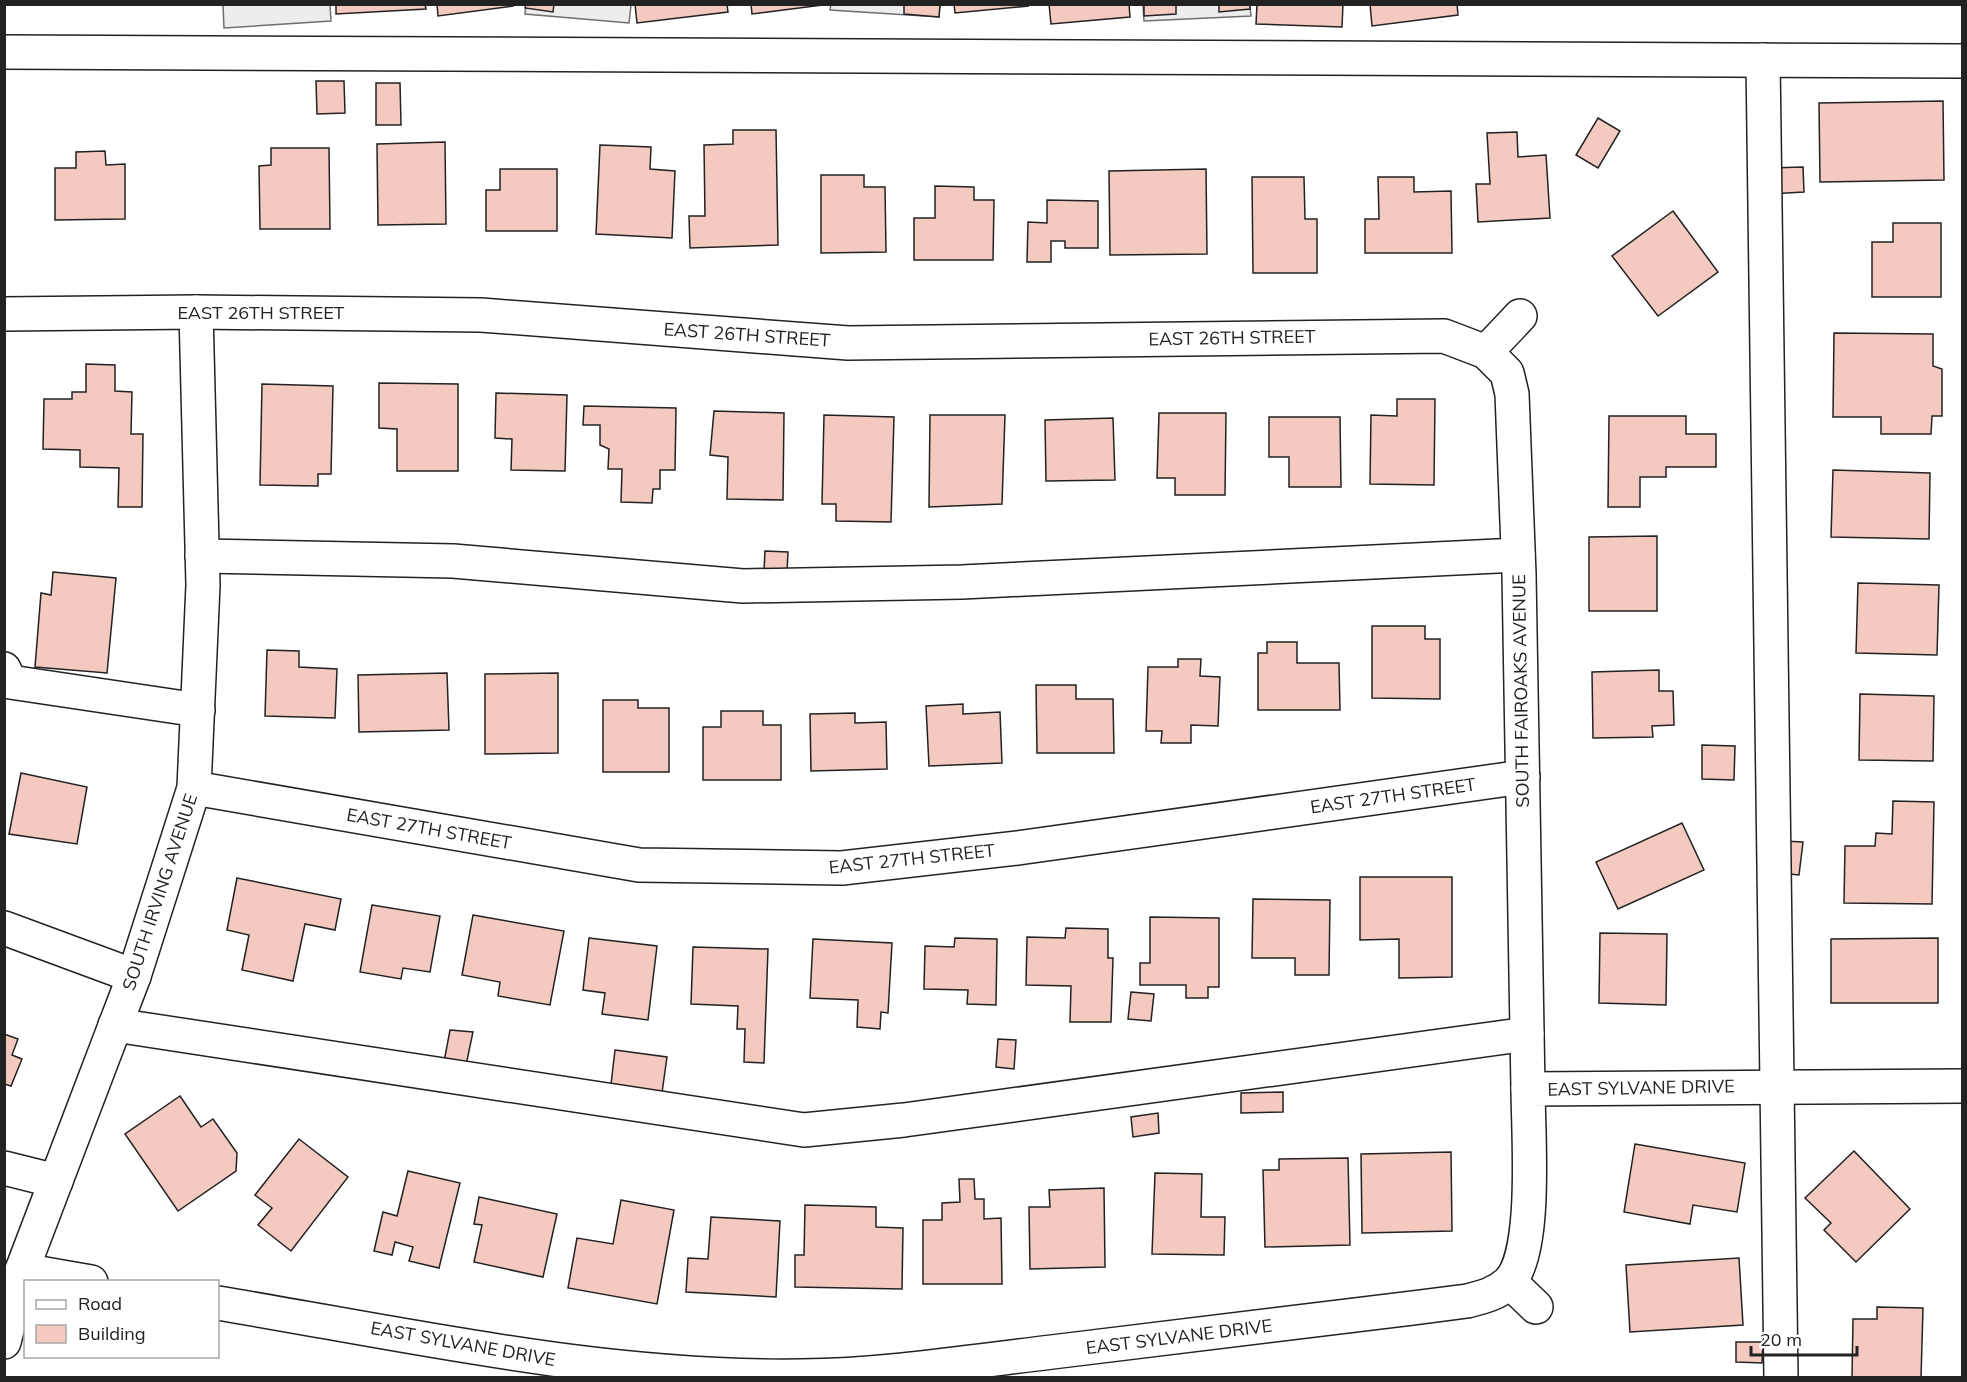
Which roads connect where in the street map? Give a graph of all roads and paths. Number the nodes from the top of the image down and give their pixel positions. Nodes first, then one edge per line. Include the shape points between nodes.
1 (4, 52) edge
2 (1763, 60) junction
3 (1962, 61) edge
4 (196, 312) junction
5 (4, 314) edge
6 (1520, 316) dead end
7 (1486, 352) junction
8 (1518, 555) junction
9 (202, 556) junction
10 (4, 669) edge
11 (198, 710) junction
12 (1523, 777) junction
13 (194, 788) junction
14 (4, 928) edge
15 (134, 976) junction
16 (115, 1025) junction
17 (1527, 1034) junction
18 (1962, 1086) edge
19 (1777, 1087) junction
20 (1528, 1089) junction
21 (4, 1168) edge
22 (56, 1181) junction
23 (22, 1270) junction
24 (85, 1280) edge
25 (1510, 1282) junction
26 (219, 1303) edge
27 (1536, 1307) dead end
28 (4, 1342) edge
29 (1781, 1377) edge

1 - 2 street
2 - 3 street
2 - 19 street
4 - 5 street, EAST 26TH STREET
4 - 7 street, EAST 26TH STREET via 481,315 848,343 1444,336
4 - 9 street, SOUTH IRVING AVENUE
6 - 7 street
7 - 8 street, SOUTH FAIROAKS AVENUE via 1507,373 1512,394
8 - 9 street via 962,582 743,586 453,561
8 - 12 street, SOUTH FAIROAKS AVENUE
9 - 11 street, SOUTH IRVING AVENUE
10 - 11 street via 10,682
11 - 13 street, SOUTH IRVING AVENUE
12 - 13 street, EAST 27TH STREET via 1018,848 842,868 639,865
12 - 17 street, SOUTH FAIROAKS AVENUE
13 - 15 street, SOUTH IRVING AVENUE
14 - 15 street
15 - 16 street, SOUTH IRVING AVENUE
16 - 17 street via 804,1130 904,1120
16 - 22 street, SOUTH IRVING AVENUE
17 - 20 street, SOUTH FAIROAKS AVENUE
18 - 19 street, EAST SYLVANE DRIVE
19 - 20 street, EAST SYLVANE DRIVE
19 - 29 street
20 - 25 street, EAST SYLVANE DRIVE via 1527,1237 1521,1263
21 - 22 street
22 - 23 street, SOUTH IRVING AVENUE
23 - 24 street
23 - 28 street, SOUTH IRVING AVENUE
25 - 26 street, EAST SYLVANE DRIVE via 1490,1296 1456,1303 889,1373 798,1376 688,1373 577,1363
25 - 27 street

